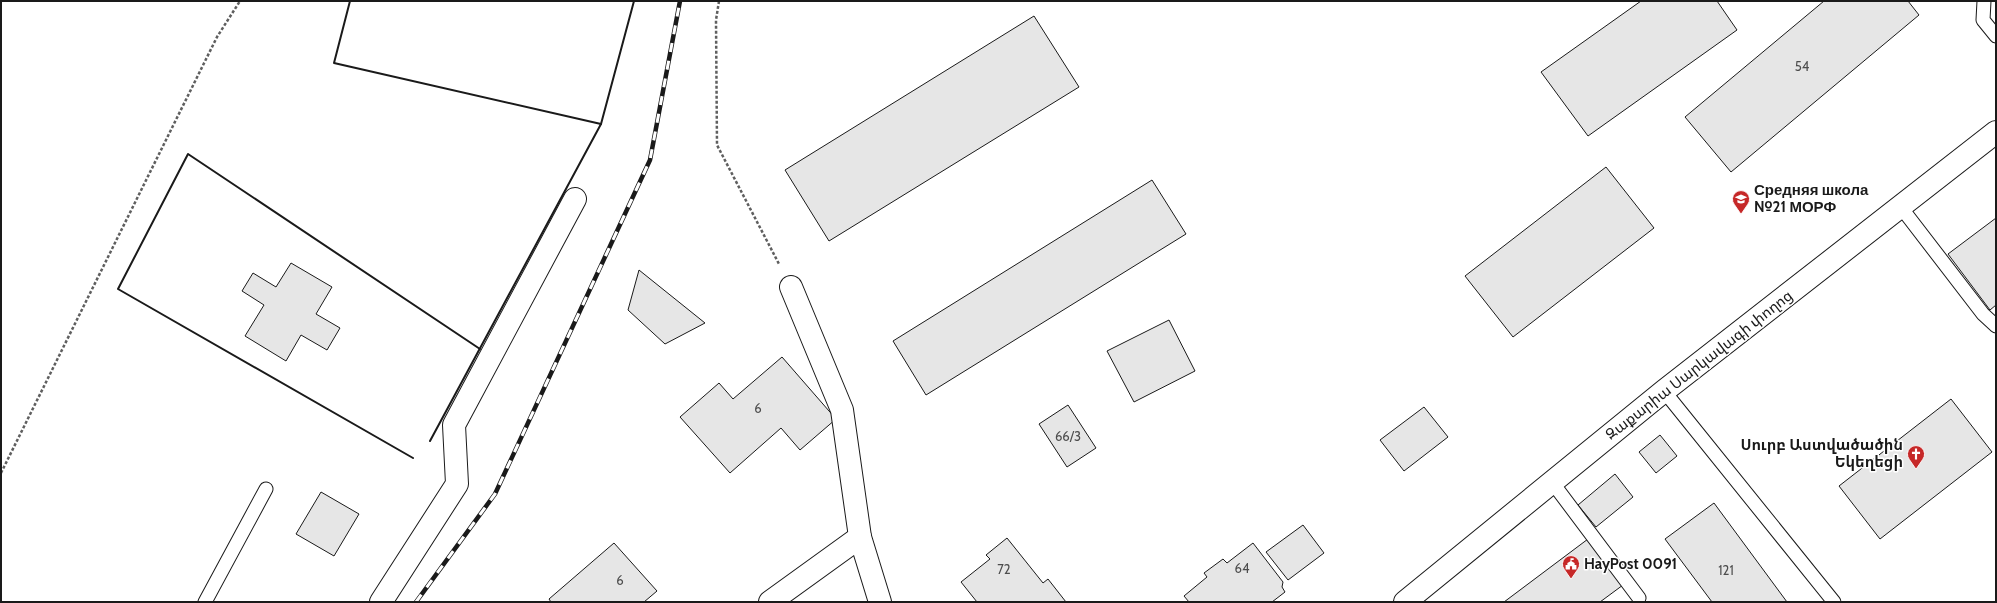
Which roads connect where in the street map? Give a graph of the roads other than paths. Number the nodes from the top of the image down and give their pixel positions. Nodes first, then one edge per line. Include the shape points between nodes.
1 (1984, 1) edge
2 (1996, 36) edge
3 (1996, 132) edge
4 (575, 198) dead end
5 (1900, 206) junction
6 (792, 287) road end
7 (1996, 326) edge
8 (1664, 391) junction
9 (1552, 482) junction
10 (266, 489) dead end
11 (860, 537) junction
12 (1639, 601) edge
13 (205, 602) edge
14 (381, 602) edge
15 (770, 602) edge
16 (880, 602) edge
17 (1405, 602) edge
18 (1834, 602) edge

1 - 2 lane via 1983,20
3 - 5 street, Զաքարիա Սարկավագի փողոց
4 - 14 street via 454,425 457,484
5 - 7 lane via 1983,314
5 - 8 street, Զաքարիա Սարկավագի փողոց
6 - 11 street via 842,410
8 - 9 street, Զաքարիա Սարկավագի փողոց
8 - 18 lane
9 - 12 lane
9 - 17 street, Զաքարիա Սարկավագի փողոց
10 - 13 lane
11 - 15 street
11 - 16 street

